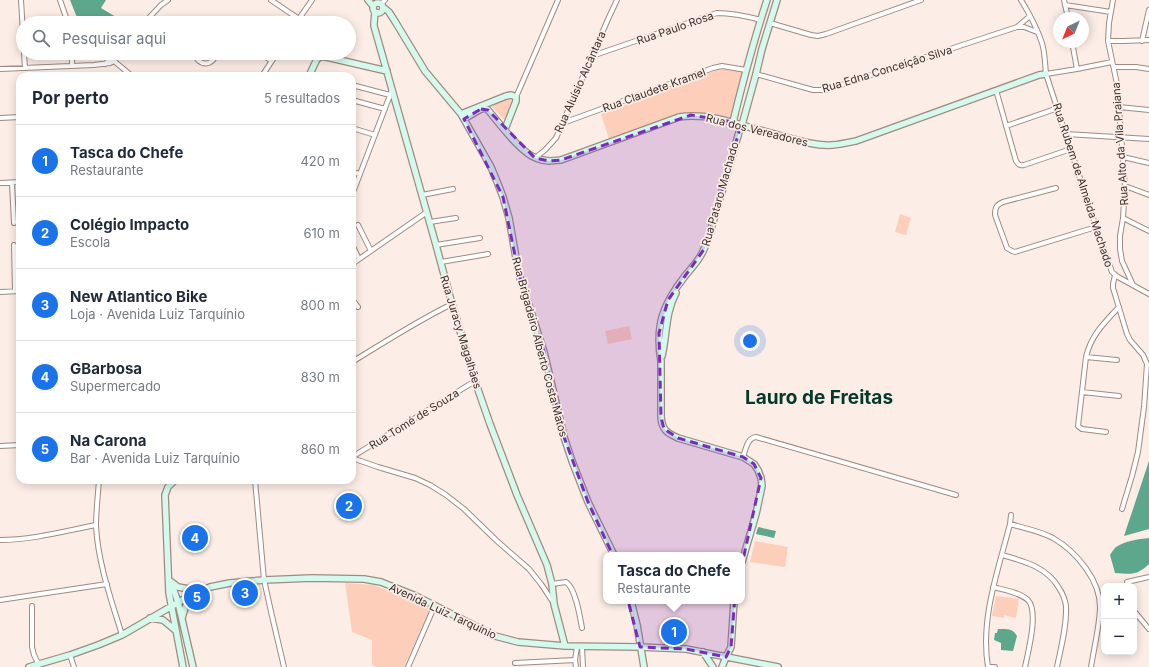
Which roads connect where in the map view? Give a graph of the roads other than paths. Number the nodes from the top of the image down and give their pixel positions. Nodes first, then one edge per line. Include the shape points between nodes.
1 (21, 0) edge
2 (60, 0) edge
3 (168, 0) edge
4 (271, 0) edge
5 (312, 0) edge
6 (368, 0) edge
7 (558, 0) edge
8 (618, 0) edge
9 (767, 0) edge
10 (777, 0) edge
11 (921, 0) edge
12 (1021, 0) edge
13 (1064, 0) edge
14 (1113, 0) edge
15 (383, 4) edge
16 (1066, 5) junction
17 (376, 10) junction
18 (1149, 10) edge
19 (1067, 12) edge
20 (1111, 12) junction
21 (22, 16) edge
22 (66, 16) edge
23 (151, 16) edge
24 (291, 16) edge
25 (301, 16) edge
26 (1030, 16) junction
27 (393, 18) junction
28 (760, 20) junction
29 (770, 23) junction
30 (1017, 27) junction
31 (1037, 32) junction
32 (1108, 40) junction
33 (1149, 40) edge
34 (1142, 41) junction
35 (752, 47) junction
36 (1073, 48) edge
37 (762, 49) junction
38 (592, 56) junction
39 (24, 60) edge
40 (72, 60) edge
41 (109, 60) edge
42 (198, 60) edge
43 (214, 60) edge
44 (317, 60) edge
45 (339, 60) edge
46 (114, 61) joint
47 (272, 61) edge
48 (104, 64) junction
49 (1113, 65) junction
50 (72, 66) junction
51 (25, 68) junction
52 (0, 69) edge
53 (1077, 69) junction
54 (1149, 69) edge
55 (746, 70) junction
56 (387, 71) junction
57 (127, 72) edge
58 (265, 72) edge
59 (311, 72) edge
60 (756, 74) junction
61 (1046, 74) junction
62 (356, 86) edge
63 (996, 90) junction
64 (391, 92) junction
65 (516, 97) junction
66 (356, 101) edge
67 (1119, 107) junction
68 (1058, 108) junction
69 (385, 109) junction
70 (1149, 110) edge
71 (16, 117) edge
72 (463, 117) junction
73 (0, 118) edge
74 (733, 122) junction
75 (563, 123) junction
76 (742, 125) junction
77 (1006, 126) junction
78 (356, 129) edge
79 (505, 129) junction
80 (739, 132) junction
81 (1066, 134) junction
82 (375, 135) junction
83 (1121, 137) junction
84 (1149, 140) edge
85 (1071, 149) junction
86 (1123, 157) junction
87 (535, 158) junction
88 (1149, 163) edge
89 (356, 173) edge
90 (360, 174) junction
91 (16, 182) edge
92 (0, 183) edge
93 (12, 183) junction
94 (356, 184) edge
95 (1125, 186) junction
96 (1056, 188) dead end
97 (453, 189) dead end
98 (422, 195) junction
99 (1149, 195) edge
100 (427, 212) junction
101 (456, 218) dead end
102 (1123, 218) junction
103 (430, 222) junction
104 (14, 223) dead end
105 (358, 225) dead end
106 (1096, 227) junction
107 (1149, 231) edge
108 (480, 238) dead end
109 (14, 245) dead end
110 (436, 245) junction
111 (371, 251) junction
112 (356, 253) edge
113 (488, 254) dead end
114 (359, 259) junction
115 (356, 261) edge
116 (441, 262) junction
117 (686, 275) junction
118 (1114, 275) junction
119 (1133, 286) junction
120 (15, 291) joint
121 (0, 292) edge
122 (1149, 294) edge
123 (356, 304) edge
124 (452, 304) junction
125 (358, 307) dead end
126 (1119, 307) junction
127 (662, 311) junction
128 (668, 316) junction
129 (660, 325) junction
130 (667, 328) junction
131 (1086, 356) junction
132 (356, 360) edge
133 (1117, 360) dead end
134 (661, 361) junction
135 (475, 380) junction
136 (1082, 392) junction
137 (1119, 396) dead end
138 (1106, 432) dead end
139 (16, 445) edge
140 (0, 446) edge
141 (356, 455) edge
142 (743, 457) junction
143 (356, 459) edge
144 (99, 484) edge
145 (171, 484) edge
146 (255, 484) edge
147 (956, 495) dead end
148 (1122, 508) dead end
149 (1011, 515) dead end
150 (1010, 524) junction
151 (96, 525) junction
152 (0, 540) edge
153 (613, 552) edge
154 (745, 552) edge
155 (1002, 555) junction
156 (1149, 577) edge
157 (264, 580) junction
158 (169, 581) junction
159 (1127, 582) dead end
160 (107, 584) junction
161 (552, 584) junction
162 (993, 587) junction
163 (200, 591) junction
164 (192, 595) junction
165 (0, 600) edge
166 (178, 602) junction
167 (554, 604) junction
168 (631, 604) edge
169 (734, 604) edge
170 (435, 605) junction
171 (32, 606) dead end
172 (171, 606) junction
173 (1137, 615) edge
174 (150, 618) junction
175 (182, 618) junction
176 (582, 628) dead end
177 (1149, 629) edge
178 (176, 630) junction
179 (122, 634) junction
180 (565, 646) junction
181 (579, 647) junction
182 (640, 647) junction
183 (731, 647) junction
184 (703, 652) junction
185 (70, 655) junction
186 (726, 657) junction
187 (737, 658) junction
188 (575, 660) junction
189 (515, 663) dead end
190 (39, 665) junction
191 (184, 666) edge
192 (723, 666) edge
193 (770, 666) edge
194 (29, 667) edge
195 (74, 667) edge
196 (193, 667) edge
197 (284, 667) edge
198 (408, 667) edge
199 (576, 667) edge
200 (583, 667) edge
201 (644, 667) edge
202 (712, 667) edge
203 (778, 667) edge
204 (989, 667) edge
205 (995, 667) edge
206 (1025, 667) edge
207 (1057, 667) edge
208 (1091, 667) edge

1 - 21 street
2 - 22 street
3 - 23 street
4 - 24 street
5 - 25 street
6 - 17 street
7 - 65 street
8 - 38 street, Rua Aluísio Alcântara
9 - 28 street
10 - 29 street, Rua Pataro Machado
11 - 29 street via 818,36
12 - 26 street, Rua Rubem de Almeida Machado
13 - 16 street
14 - 20 street, Rua Alto da Vila Praiana
15 - 17 street via 383,10
15 - 17 street via 377,3
15 - 27 street, Rua Brigadeiro Alberto Costa Matos
16 - 19 street
16 - 20 street
17 - 27 street
17 - 56 street, Rua Juracy Magalhães via 374,22
18 - 34 street
20 - 32 street, Rua Alto da Vila Praiana
26 - 30 street, Rua Edna Conceição Silva
26 - 31 street, Rua Rubem de Almeida Machado
27 - 72 street, Rua Brigadeiro Alberto Costa Matos via 425,71
28 - 35 street
28 - 38 street, Rua Paulo Rosa via 737,14 717,13
29 - 37 street, Rua Pataro Machado
30 - 31 street
30 - 60 street, Rua Edna Conceição Silva via 826,90 813,90
31 - 61 street, Rua Rubem de Almeida Machado via 1042,43
32 - 34 street
32 - 49 street, Rua Alto da Vila Praiana
33 - 34 street
35 - 37 street
35 - 55 street
36 - 53 street
37 - 60 street, Rua Pataro Machado
38 - 75 street, Rua Aluísio Alcântara
39 - 51 street
40 - 50 street
41 - 48 street
42 - 43 street via 206,64
44 - 59 street
45 - 56 street
46 - 48 street
46 - 57 street
47 - 58 street
48 - 50 street
49 - 53 street
49 - 54 street
49 - 67 street, Rua Alto da Vila Praiana
50 - 51 street
51 - 52 street
53 - 61 street
55 - 74 street
55 - 75 street, Rua Claudete Kramel via 722,66 713,68
56 - 64 street, Rua Juracy Magalhães
60 - 76 street, Rua Pataro Machado
61 - 63 street, Rua dos Vereadores
61 - 68 street, Rua Rubem de Almeida Machado
62 - 64 street
63 - 76 street, Rua dos Vereadores via 837,145 809,144
63 - 77 street
64 - 69 street
64 - 98 street, Rua Juracy Magalhães
65 - 72 street via 506,96
65 - 79 street
66 - 69 street
67 - 70 street
67 - 83 street, Rua Alto da Vila Praiana
68 - 77 street
68 - 81 street, Rua Rubem de Almeida Machado
69 - 82 street
71 - 73 street
72 - 79 street via 484,108
72 - 153 street, Rua Brigadeiro Alberto Costa Matos via 503,197 519,275 544,352 564,437 588,502
74 - 76 street, Rua dos Vereadores
74 - 80 street, Rua Pataro Machado
74 - 87 street, Rua dos Vereadores via 691,115 679,117 561,160 549,162
75 - 87 street, Rua Aluísio Alcântara via 556,138
76 - 80 street, Rua Pataro Machado
77 - 85 street via 1016,161 1021,166
78 - 82 street
79 - 87 street
80 - 117 street, Rua Pataro Machado via 705,248
81 - 83 street
81 - 85 street, Rua Rubem de Almeida Machado
82 - 90 street
83 - 84 street
83 - 86 street, Rua Alto da Vila Praiana
85 - 106 street, Rua Rubem de Almeida Machado
86 - 88 street
86 - 95 street, Rua Alto da Vila Praiana
89 - 90 street
90 - 94 street
91 - 93 street
92 - 93 street
93 - 104 street
95 - 99 street
95 - 102 street, Rua Alto da Vila Praiana
96 - 106 street via 997,205 995,215 1007,248 1015,252
97 - 98 street
98 - 100 street, Rua Juracy Magalhães
100 - 103 street, Rua Juracy Magalhães
100 - 111 street
101 - 103 street
102 - 107 street
102 - 119 street, Rua Alto da Vila Praiana via 1120,254
103 - 110 street, Rua Juracy Magalhães
105 - 111 street
106 - 118 street, Rua Rubem de Almeida Machado
108 - 110 street
109 - 120 street
110 - 116 street, Rua Juracy Magalhães
111 - 114 street
112 - 114 street
113 - 116 street
114 - 115 street
116 - 124 street, Rua Juracy Magalhães
117 - 127 street, Rua Pataro Machado
117 - 128 street, Rua Pataro Machado via 673,298
118 - 119 street, Rua Rubem de Almeida Machado
118 - 126 street via 1113,284
119 - 122 street, Rua Rubem de Almeida Machado
120 - 121 street
123 - 125 street
124 - 132 street
124 - 135 street, Rua Juracy Magalhães
126 - 131 street via 1096,334 1088,346
126 - 148 street via 1130,340 1147,364 1138,452
127 - 128 street
127 - 129 street, Rua Pataro Machado
128 - 130 street, Rua Pataro Machado
129 - 130 street
129 - 134 street, Rua Pataro Machado
130 - 134 street, Rua Pataro Machado
131 - 133 street
131 - 136 street
134 - 142 street, Rua Pataro Machado via 660,417 664,429 678,438
135 - 141 street, Rua Tomé de Souza
135 - 161 street, Rua Juracy Magalhães via 517,495 547,565
136 - 137 street
136 - 138 street via 1079,428
139 - 140 street
142 - 147 street via 748,441 756,437
142 - 154 street, Rua Pataro Machado via 758,470 762,486
143 - 167 street via 415,478 446,495 529,569
144 - 151 street
145 - 158 street via 165,495
146 - 157 street
149 - 150 street
150 - 155 street
150 - 208 street via 1041,533 1065,546 1086,568 1093,580 1100,609
151 - 152 street via 53,534
151 - 160 street
155 - 162 street
155 - 207 street via 1036,566 1052,579 1063,595 1066,621
156 - 159 street
157 - 163 street, Avenida Luiz Tarquínio via 230,583
157 - 170 street, Avenida Luiz Tarquínio via 364,579 381,582
157 - 197 street
158 - 163 street via 178,587
158 - 166 street
158 - 172 street
160 - 165 street
160 - 179 street
161 - 167 street, Rua Juracy Magalhães
161 - 176 street via 566,582 570,585
162 - 204 street via 986,637
162 - 206 street via 1022,596 1031,605 1033,621
163 - 164 street, Avenida Luiz Tarquínio
164 - 166 street, Avenida Luiz Tarquínio
164 - 175 street
166 - 172 street, Avenida Luiz Tarquínio
166 - 175 street
167 - 180 street, Rua Juracy Magalhães
168 - 182 street
169 - 183 street
170 - 180 street, Avenida Luiz Tarquínio via 495,636 518,642
170 - 198 street
171 - 190 street via 32,647
172 - 174 street, Avenida Luiz Tarquínio
172 - 178 street
173 - 177 street
174 - 178 street via 164,620
174 - 179 street, Avenida Luiz Tarquínio
175 - 196 street
178 - 191 street
179 - 185 street, Avenida Luiz Tarquínio
180 - 181 street, Avenida Luiz Tarquínio
181 - 182 street, Avenida Luiz Tarquínio
181 - 188 street
181 - 200 street
182 - 184 street, Avenida Luiz Tarquínio
182 - 201 street
183 - 186 street
183 - 187 street
184 - 186 street, Avenida Luiz Tarquínio
184 - 202 street
185 - 190 street, Avenida Luiz Tarquínio
185 - 195 street
186 - 187 street, Avenida Luiz Tarquínio
186 - 192 street
187 - 192 street
187 - 193 street, Avenida Luiz Tarquínio
188 - 189 street
188 - 199 street
190 - 194 street, Avenida Luiz Tarquínio
193 - 203 street, Avenida Luiz Tarquínio
204 - 205 street

